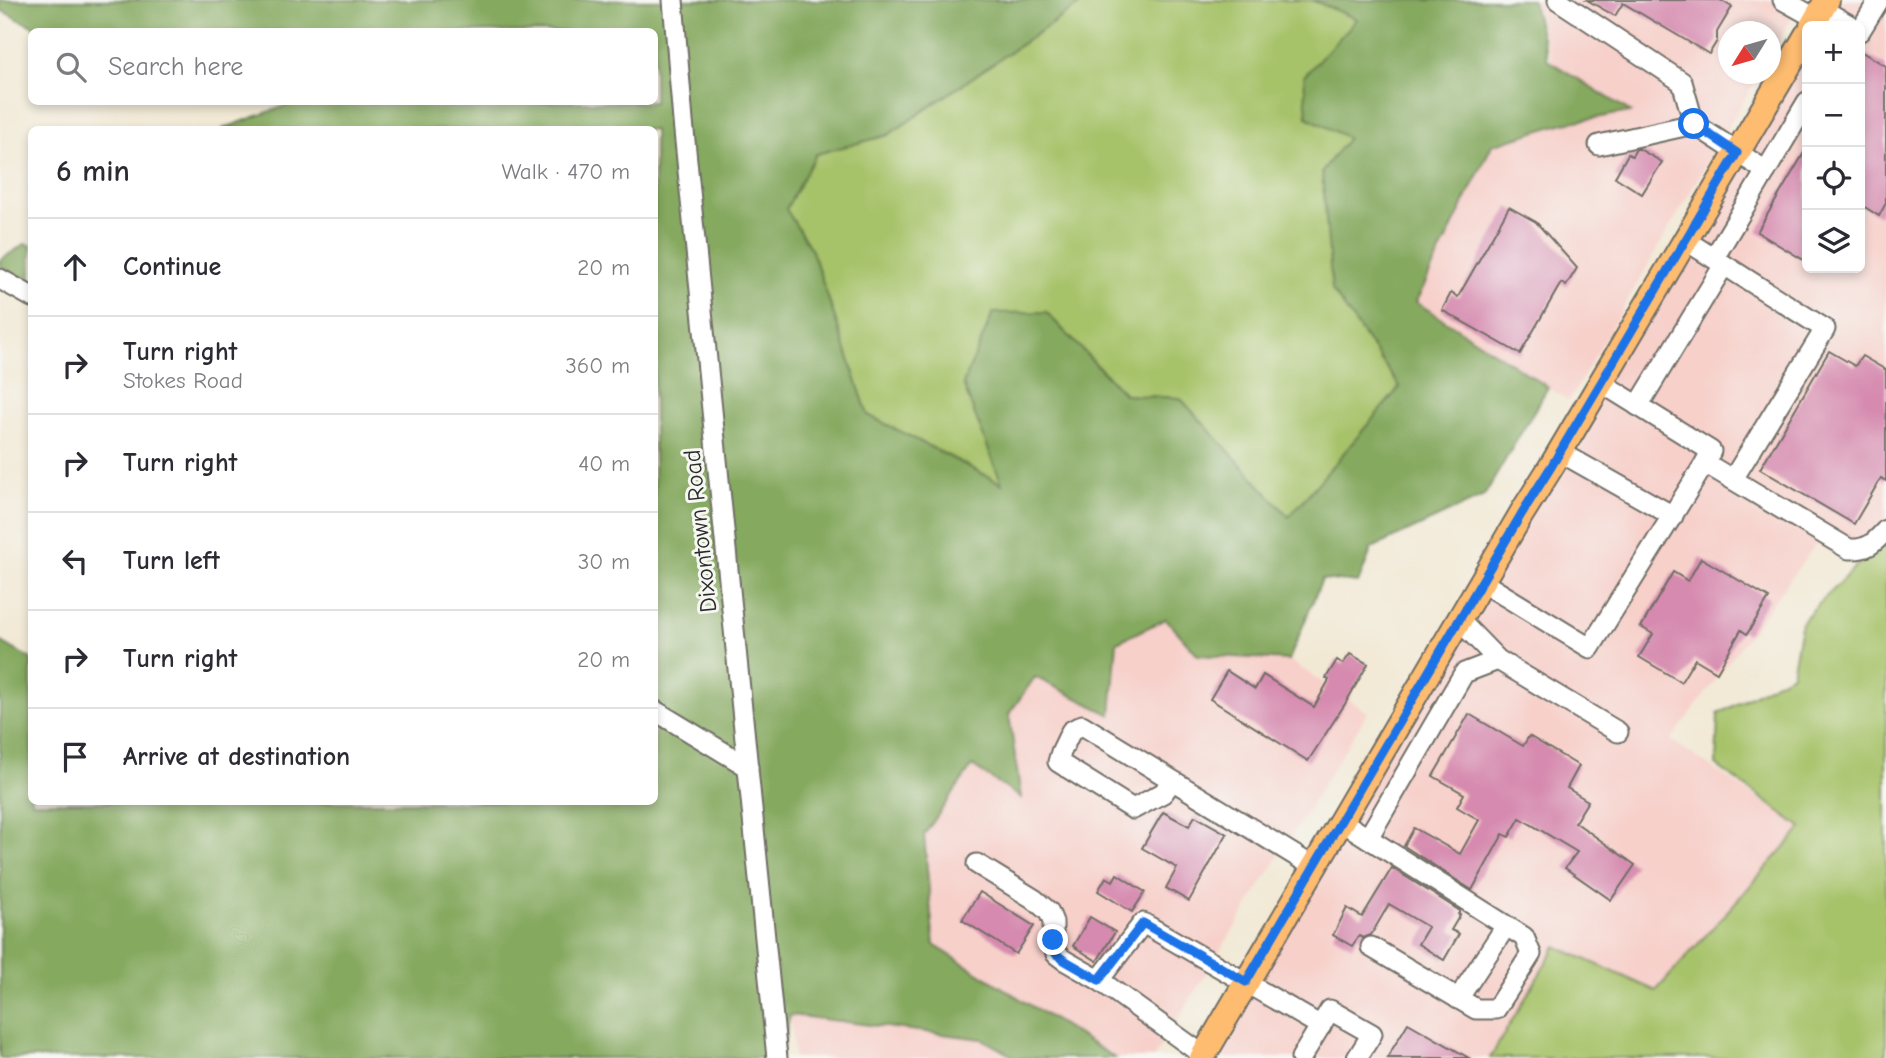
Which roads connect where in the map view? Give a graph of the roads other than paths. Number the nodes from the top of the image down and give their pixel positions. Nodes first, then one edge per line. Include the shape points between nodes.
1 (673, 0) edge
2 (1558, 0) edge
3 (1783, 0) edge
4 (1879, 0) edge
5 (1817, 18) edge
6 (1865, 23) edge
7 (1802, 110) edge
8 (1694, 124) junction
9 (1599, 145) dead end
10 (1737, 153) junction
11 (1766, 171) junction
12 (1685, 240) junction
13 (1719, 261) junction
14 (0, 279) edge
15 (28, 295) edge
16 (1600, 382) junction
17 (1638, 406) junction
18 (1560, 452) junction
19 (1705, 463) junction
20 (1733, 480) junction
21 (1673, 516) junction
22 (1886, 530) edge
23 (1482, 582) junction
24 (1459, 620) junction
25 (1442, 649) junction
26 (1498, 660) junction
27 (1465, 673) junction
28 (658, 712) edge
29 (1618, 732) dead end
30 (1383, 751) junction
31 (748, 767) junction
32 (1409, 768) junction
33 (1172, 781) junction
34 (1341, 821) junction
35 (1368, 838) junction
36 (977, 864) dead end
37 (1314, 867) junction
38 (1506, 926) junction
39 (1371, 947) dead end
40 (1099, 980) junction
41 (1246, 982) junction
42 (1458, 999) junction
43 (1321, 1026) junction
44 (1203, 1057) edge
45 (777, 1058) edge
46 (1301, 1058) edge
47 (1357, 1058) edge

1 - 31 street, Dixontown Road
2 - 8 street via 1682,82
3 - 5 street
4 - 6 street
5 - 10 main road
7 - 11 street
8 - 9 street
8 - 10 street
10 - 11 street
10 - 12 main road
11 - 13 street
12 - 13 street
12 - 16 main road
13 - 17 street
13 - 20 street via 1825,329
14 - 15 street
16 - 17 street
16 - 18 main road
17 - 19 street via 1711,452
18 - 21 street
18 - 23 main road
19 - 20 street
19 - 21 street
20 - 22 street via 1849,549 1861,549
21 - 23 street via 1590,648
23 - 24 main road
24 - 25 main road
24 - 26 street
25 - 27 street
25 - 30 main road
26 - 27 street
26 - 29 street
27 - 32 street
28 - 31 street
30 - 32 street
30 - 34 main road
31 - 45 street, Dixontown Road
32 - 35 street
33 - 33 street via 1082,725 1071,731 1058,762 1133,809 1163,793
33 - 37 street
34 - 35 street
34 - 37 main road
35 - 38 street
36 - 40 street via 1049,912 1056,954
37 - 41 main road
38 - 42 street
38 - 42 street via 1524,937 1531,954 1496,1009 1476,1009
39 - 42 street
40 - 41 street via 1143,923
40 - 44 street
41 - 43 street
41 - 44 main road
43 - 46 street
43 - 47 street via 1330,1010 1372,1034

